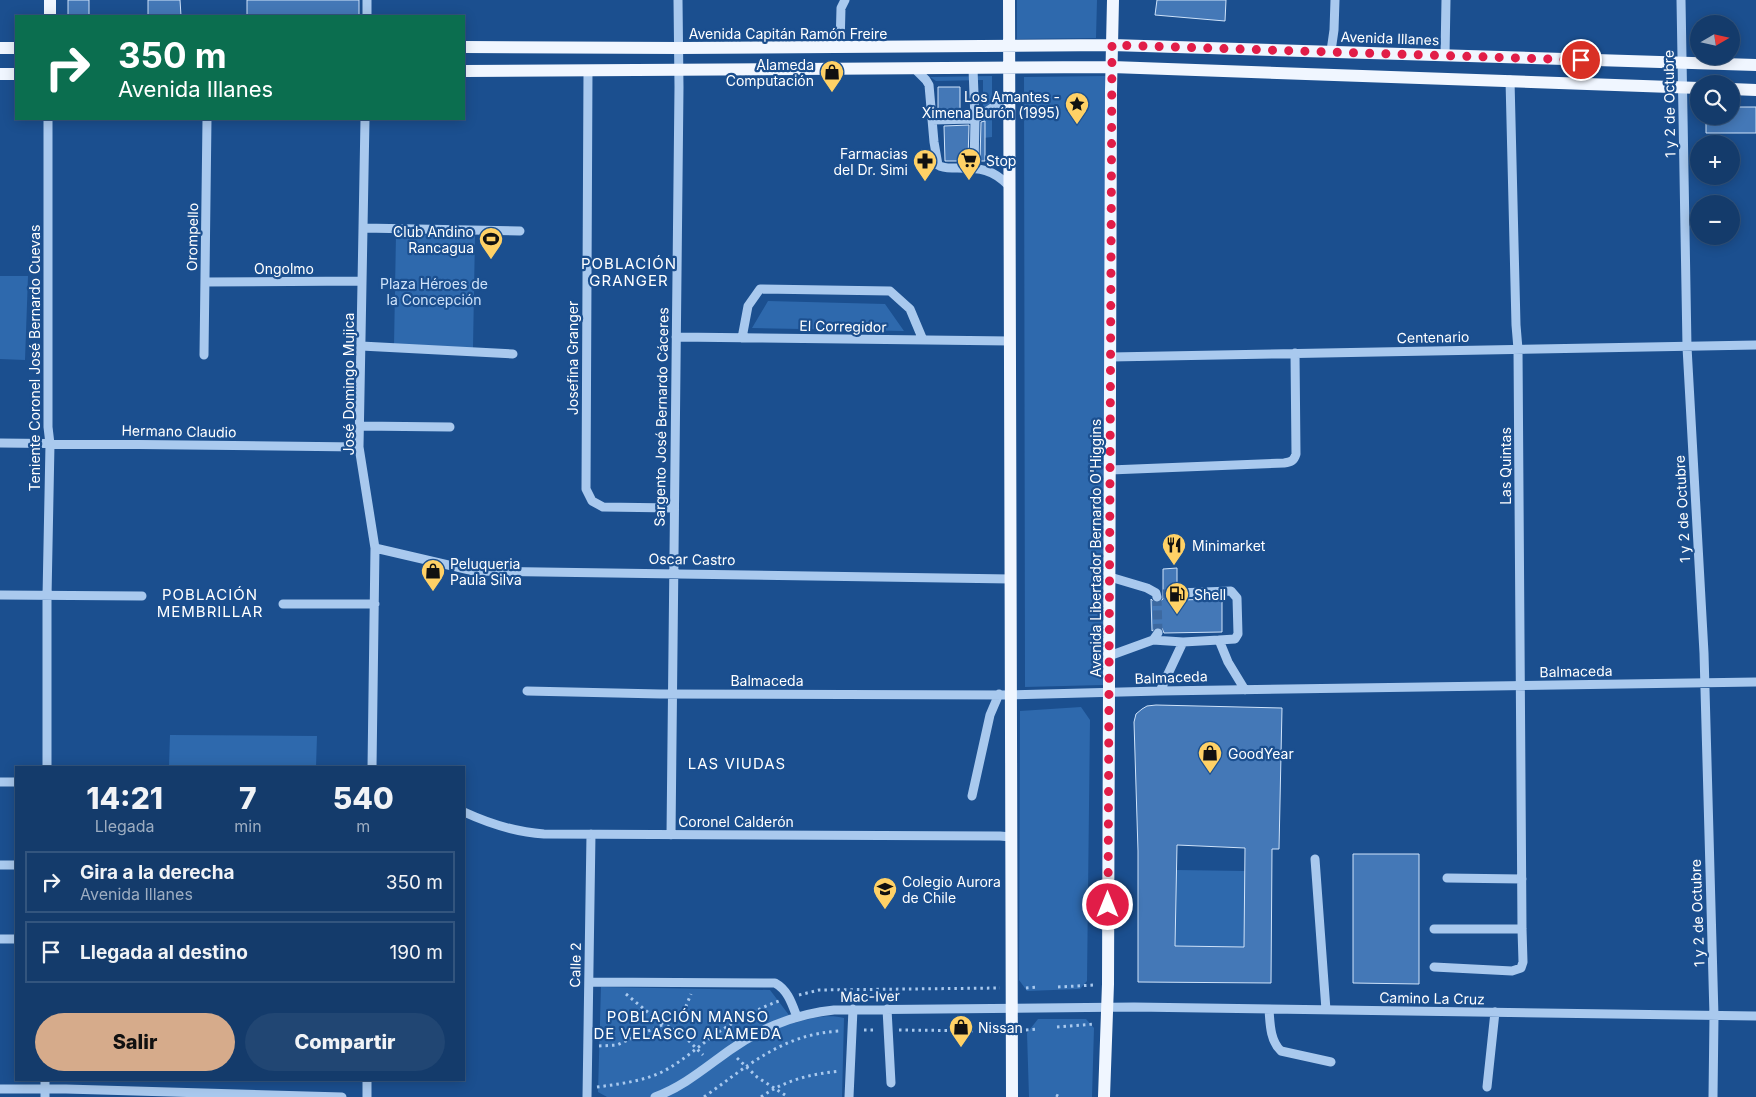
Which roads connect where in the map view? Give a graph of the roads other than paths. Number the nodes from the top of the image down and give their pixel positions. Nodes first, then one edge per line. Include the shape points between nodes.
1 (50, 0) edge
2 (367, 0) edge
3 (678, 0) edge
4 (845, 0) edge
5 (1010, 0) edge
6 (1113, 0) edge
7 (1335, 0) edge
8 (1446, 0) edge
9 (1681, 0) edge
10 (50, 15) edge
11 (367, 15) edge
12 (1112, 45) junction
13 (465, 47) edge
14 (1009, 47) junction
15 (0, 48) edge
16 (15, 48) edge
17 (679, 48) junction
18 (840, 48) junction
19 (1331, 51) junction
20 (1445, 55) junction
21 (1682, 63) junction
22 (1756, 64) edge
23 (1112, 67) junction
24 (1009, 68) junction
25 (914, 69) junction
26 (973, 69) junction
27 (588, 70) junction
28 (678, 70) junction
29 (465, 71) edge
30 (0, 74) edge
31 (15, 74) edge
32 (1510, 80) junction
33 (1682, 88) junction
34 (1690, 88) edge
35 (1740, 89) edge
36 (1756, 90) edge
37 (1009, 98) junction
38 (975, 118) junction
39 (48, 120) edge
40 (207, 120) edge
41 (365, 120) edge
42 (932, 120) junction
43 (974, 168) junction
44 (1009, 186) junction
45 (363, 228) junction
46 (520, 231) dead end
47 (362, 281) junction
48 (205, 282) junction
49 (676, 337) junction
50 (742, 338) junction
51 (923, 340) junction
52 (1010, 341) junction
53 (1756, 345) edge
54 (360, 346) junction
55 (1687, 347) junction
56 (1518, 348) junction
57 (1295, 353) junction
58 (513, 354) dead end
59 (204, 356) dead end
60 (1110, 357) junction
61 (359, 426) junction
62 (450, 427) dead end
63 (0, 443) edge
64 (50, 444) junction
65 (359, 447) junction
66 (1110, 470) junction
67 (674, 508) junction
68 (375, 548) junction
69 (674, 573) junction
70 (1110, 577) junction
71 (1011, 578) junction
72 (1177, 593) tunnel mouth
73 (1159, 594) tunnel mouth
74 (0, 595) edge
75 (142, 596) dead end
76 (47, 597) junction
77 (284, 604) dead end
78 (374, 604) junction
79 (1219, 640) junction
80 (1183, 642) junction
81 (1109, 656) junction
82 (1756, 682) edge
83 (1705, 683) junction
84 (1519, 686) junction
85 (1245, 690) junction
86 (527, 691) dead end
87 (1160, 691) junction
88 (672, 693) junction
89 (1109, 693) junction
90 (1005, 694) junction
91 (48, 766) edge
92 (372, 766) edge
93 (0, 782) edge
94 (15, 782) edge
95 (972, 796) dead end
96 (465, 812) edge
97 (591, 834) junction
98 (671, 835) junction
99 (1012, 837) junction
100 (1315, 859) dead end
101 (0, 865) edge
102 (15, 865) edge
103 (1447, 878) dead end
104 (1522, 879) junction
105 (1434, 929) dead end
106 (1522, 929) junction
107 (0, 939) edge
108 (15, 939) edge
109 (1434, 967) dead end
110 (589, 982) junction
111 (1108, 1007) junction
112 (1012, 1008) junction
113 (853, 1009) junction
114 (887, 1009) junction
115 (1269, 1009) junction
116 (1326, 1010) junction
117 (1495, 1012) junction
118 (1714, 1016) junction
119 (1756, 1016) edge
120 (797, 1017) junction
121 (1331, 1062) dead end
122 (367, 1081) edge
123 (891, 1083) dead end
124 (1487, 1087) dead end
125 (0, 1089) edge
126 (45, 1089) edge
127 (342, 1097) edge
128 (367, 1097) edge
129 (587, 1097) edge
130 (655, 1097) edge
131 (849, 1097) edge
132 (1012, 1097) edge
133 (1104, 1097) edge
134 (1713, 1097) edge

1 - 10 main road
2 - 11 street
3 - 17 street, Sargento José Bernardo Cáceres
4 - 18 street via 841,8
5 - 14 main road
6 - 12 main road, Avenida Libertador Bernardo O'Higgins
7 - 19 street
8 - 20 street
9 - 21 street, 1 y 2 de Octubre
12 - 14 main road, Avenida Capitán Ramón Freire
12 - 19 main road, Avenida Illanes
12 - 23 main road, Avenida Libertador Bernardo O'Higgins
13 - 17 main road, Avenida Capitán Ramón Freire
14 - 18 main road, Avenida Capitán Ramón Freire
14 - 24 main road
15 - 16 main road
17 - 18 main road, Avenida Capitán Ramón Freire
17 - 28 street, Sargento José Bernardo Cáceres
19 - 20 main road, Avenida Illanes
20 - 21 main road, Avenida Illanes
21 - 22 main road, Avenida Illanes
21 - 33 street, 1 y 2 de Octubre
23 - 24 main road
23 - 32 main road
23 - 60 main road, Avenida Libertador Bernardo O'Higgins
24 - 26 main road
24 - 37 main road
25 - 26 main road
25 - 28 main road
25 - 42 street via 929,84
26 - 38 street
27 - 28 main road
27 - 29 main road
27 - 67 street, Josefina Granger via 586,489 592,501 603,508
28 - 49 street, Sargento José Bernardo Cáceres
30 - 31 main road
32 - 33 main road
32 - 56 street, Las Quintas
33 - 34 main road
33 - 55 street, 1 y 2 de Octubre
35 - 36 main road
37 - 38 street
37 - 44 main road
38 - 42 street
38 - 43 street
39 - 64 street, Teniente Coronel José Bernardo Cuevas
40 - 48 street, Orompello
41 - 45 street, José Domingo Mujica
42 - 43 street via 938,165 942,168
43 - 44 street via 992,172
44 - 52 main road
45 - 46 street
45 - 47 street, José Domingo Mujica
47 - 48 street, Ongolmo
47 - 54 street, José Domingo Mujica
48 - 59 street, Orompello
49 - 50 street, El Corregidor
49 - 67 street, Sargento José Bernardo Cáceres
50 - 51 street, El Corregidor
50 - 51 street via 748,306 760,289 890,291 910,309
51 - 52 street, El Corregidor
52 - 71 main road
53 - 55 street, Centenario
54 - 58 street
54 - 61 street, José Domingo Mujica
55 - 56 street, Centenario
55 - 83 street, 1 y 2 de Octubre
56 - 57 street, Centenario
56 - 84 street, Las Quintas
57 - 60 street, Centenario
57 - 66 street via 1296,454 1291,462
60 - 66 main road, Avenida Libertador Bernardo O'Higgins
61 - 62 street
61 - 65 street, José Domingo Mujica
63 - 64 street, Hermano Claudio
64 - 65 street, Hermano Claudio
64 - 76 street, Teniente Coronel José Bernardo Cuevas
65 - 68 street, José Domingo Mujica
66 - 70 main road, Avenida Libertador Bernardo O'Higgins
67 - 69 street, Sargento José Bernardo Cáceres
68 - 69 street, Oscar Castro via 474,571
68 - 78 street, José Domingo Mujica
69 - 71 street, Oscar Castro
69 - 88 street, Sargento José Bernardo Cáceres
70 - 73 street
70 - 81 main road, Avenida Libertador Bernardo O'Higgins
71 - 90 main road
72 - 79 street via 1234,593 1238,634 1235,638
74 - 76 street
75 - 76 street
76 - 91 street, Teniente Coronel José Bernardo Cuevas
77 - 78 street
78 - 92 street, José Domingo Mujica
79 - 80 street
79 - 85 street
80 - 81 street via 1155,637
80 - 87 street
81 - 89 main road, Avenida Libertador Bernardo O'Higgins
82 - 83 street, Balmaceda
83 - 84 street, Balmaceda
83 - 118 street, 1 y 2 de Octubre
84 - 85 street, Balmaceda
84 - 104 street, Las Quintas
85 - 87 street, Balmaceda
86 - 88 street, Balmaceda
87 - 89 street, Balmaceda
88 - 90 street, Balmaceda
88 - 98 street, Sargento José Bernardo Cáceres
89 - 90 street, Balmaceda
89 - 111 main road, Avenida Libertador Bernardo O'Higgins
90 - 95 street via 990,715
90 - 99 main road
93 - 94 street
96 - 97 street, Coronel Calderón via 514,831
97 - 98 street, Coronel Calderón
97 - 110 street, Calle 2
98 - 99 street, Coronel Calderón
99 - 112 main road
100 - 116 street
101 - 102 street
103 - 104 street
104 - 106 street, Las Quintas
105 - 106 street
106 - 109 street, Las Quintas via 1524,962 1521,968 1512,971
107 - 108 street
110 - 120 street via 776,983 789,997
110 - 129 street, Calle 2
111 - 112 street, Mac-Iver
111 - 115 street, Camino La Cruz
111 - 133 main road, Avenida Libertador Bernardo O'Higgins
112 - 114 street, Mac-Iver
112 - 132 main road
113 - 114 street, Mac-Iver
113 - 120 street, Mac-Iver
113 - 131 street
114 - 123 street
115 - 116 street, Camino La Cruz
115 - 121 street via 1272,1037 1277,1047 1286,1053
116 - 117 street, Camino La Cruz
117 - 118 street, Camino La Cruz
117 - 124 street
118 - 119 street, Camino La Cruz
118 - 134 street, 1 y 2 de Octubre
120 - 130 street, Mac-Iver via 762,1030 678,1086
122 - 128 street
125 - 126 street
126 - 127 street

